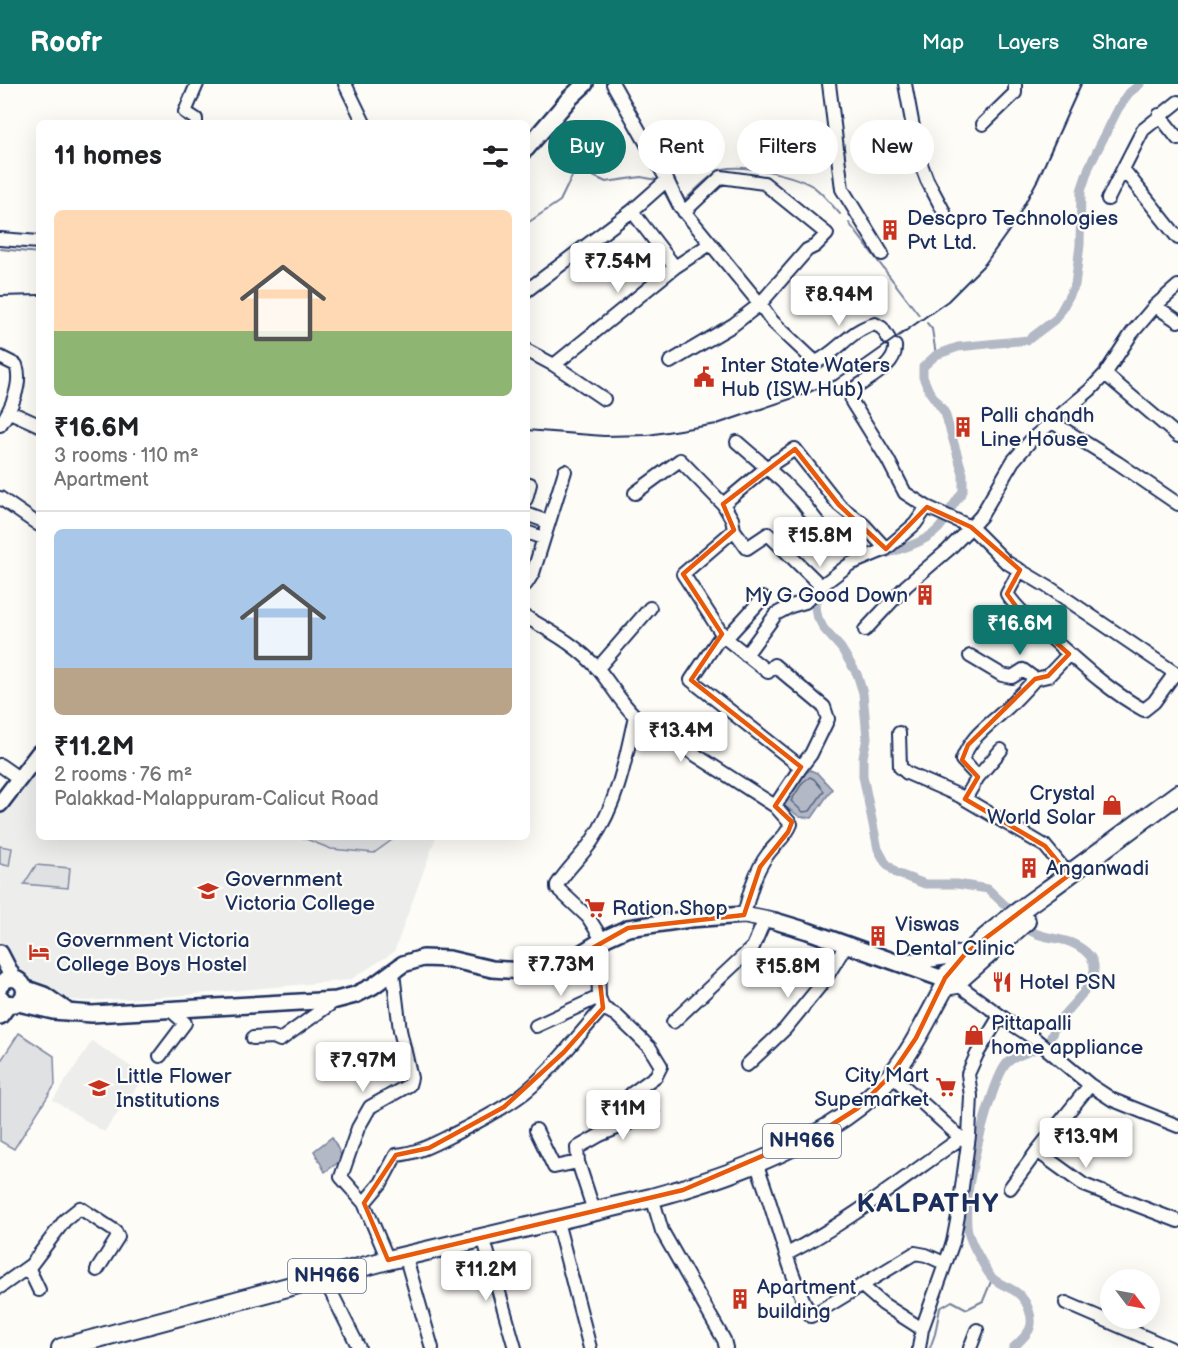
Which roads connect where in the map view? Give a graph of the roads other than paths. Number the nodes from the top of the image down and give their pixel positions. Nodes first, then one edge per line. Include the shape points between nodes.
1 (197, 84) edge
2 (345, 84) edge
3 (585, 84) edge
4 (613, 84) edge
5 (829, 84) edge
6 (905, 84) edge
7 (1015, 84) edge
8 (1178, 102) edge
9 (1159, 115) junction
10 (195, 120) edge
11 (363, 120) edge
12 (983, 124) dead end
13 (1178, 140) edge
14 (531, 143) edge
15 (1123, 169) junction
16 (668, 180) junction
17 (1108, 199) dead end
18 (632, 211) junction
19 (684, 212) junction
20 (944, 212) dead end
21 (1177, 236) edge
22 (0, 240) edge
23 (36, 242) edge
24 (710, 244) junction
25 (882, 254) dead end
26 (675, 267) junction
27 (1178, 286) edge
28 (530, 288) edge
29 (760, 304) junction
30 (1155, 306) junction
31 (1178, 321) edge
32 (530, 352) edge
33 (0, 357) edge
34 (670, 362) dead end
35 (554, 365) junction
36 (1105, 374) junction
37 (604, 399) dead end
38 (9, 412) junction
39 (1052, 422) junction
40 (36, 424) edge
41 (0, 425) edge
42 (1178, 436) edge
43 (737, 442) dead end
44 (766, 468) junction
45 (565, 471) dead end
46 (635, 493) dead end
47 (0, 498) edge
48 (723, 504) junction
49 (1178, 504) edge
50 (927, 507) junction
51 (530, 515) edge
52 (548, 522) junction
53 (36, 523) edge
54 (971, 528) junction
55 (734, 530) junction
56 (530, 533) edge
57 (543, 538) junction
58 (833, 542) dead end
59 (885, 549) junction
60 (532, 555) edge
61 (1020, 570) junction
62 (530, 578) edge
63 (821, 586) junction
64 (763, 598) dead end
65 (650, 608) dead end
66 (530, 619) edge
67 (866, 630) dead end
68 (724, 637) junction
69 (1069, 654) junction
70 (746, 655) junction
71 (970, 656) dead end
72 (597, 668) junction
73 (1176, 674) edge
74 (1035, 679) junction
75 (635, 716) junction
76 (899, 733) dead end
77 (1001, 750) dead end
78 (36, 757) edge
79 (0, 765) edge
80 (801, 767) junction
81 (978, 777) junction
82 (20, 779) junction
83 (1178, 794) edge
84 (965, 799) junction
85 (1178, 800) edge
86 (1, 802) edge
87 (775, 806) junction
88 (1069, 875) junction
89 (744, 915) junction
90 (765, 920) junction
91 (846, 945) junction
92 (596, 946) junction
93 (0, 953) edge
94 (966, 953) junction
95 (887, 960) junction
96 (393, 973) junction
97 (953, 980) junction
98 (6, 993) edge
99 (336, 1000) junction
100 (601, 1002) junction
101 (168, 1008) junction
102 (1000, 1016) junction
103 (673, 1022) dead end
104 (536, 1026) dead end
105 (253, 1038) dead end
106 (160, 1056) dead end
107 (747, 1065) dead end
108 (899, 1082) junction
109 (1090, 1085) junction
110 (631, 1094) dead end
111 (653, 1113) dead end
112 (1178, 1126) edge
113 (536, 1130) dead end
114 (965, 1137) junction
115 (1037, 1151) junction
116 (578, 1162) junction
117 (759, 1171) junction
118 (1010, 1188) dead end
119 (364, 1203) junction
120 (654, 1207) junction
121 (594, 1211) junction
122 (1178, 1221) edge
123 (559, 1229) junction
124 (486, 1246) junction
125 (787, 1254) junction
126 (388, 1260) junction
127 (944, 1263) junction
128 (408, 1266) junction
129 (28, 1267) junction
130 (97, 1270) dead end
131 (328, 1286) junction
132 (862, 1286) junction
133 (0, 1287) edge
134 (39, 1290) dead end
135 (1066, 1303) dead end
136 (922, 1329) junction
137 (978, 1330) dead end
138 (61, 1348) edge
139 (96, 1348) edge
140 (359, 1348) edge
141 (432, 1348) edge
142 (515, 1348) edge
143 (590, 1348) edge
144 (726, 1348) edge
145 (919, 1348) edge
146 (970, 1348) edge
147 (1170, 1348) edge

1 - 10 street via 185,112
2 - 11 street
3 - 14 main road
4 - 16 street
5 - 25 street via 842,189
6 - 20 street via 919,159
7 - 12 street via 1015,93
8 - 9 street
9 - 13 street
9 - 15 street via 1143,130
15 - 17 street
15 - 21 street
16 - 18 street
16 - 19 street
18 - 26 street
18 - 28 street
19 - 24 street
19 - 29 street via 721,177 764,183 827,234 807,250
22 - 23 street
24 - 26 street
24 - 29 street
26 - 35 street
27 - 30 street
29 - 34 street via 733,325
29 - 50 street via 771,321 816,362 862,327 875,324 882,328 895,355 851,392 852,402 906,493
30 - 31 street
30 - 36 street
32 - 35 street
33 - 38 street via 16,365 19,374
35 - 37 street
36 - 39 street
36 - 42 street
38 - 40 street
38 - 41 street
39 - 49 street
39 - 54 street via 1013,461
43 - 44 street
44 - 48 street
44 - 58 street via 802,502
44 - 59 street via 795,449 839,505
45 - 52 street
46 - 48 street via 680,460
47 - 53 street
48 - 55 street
50 - 54 street
50 - 59 street via 915,524
51 - 52 street
52 - 57 street
54 - 61 street via 1006,562
54 - 67 street via 906,586
55 - 63 street via 747,548 768,534
55 - 68 street via 683,574
56 - 57 street
57 - 60 street
59 - 63 street via 850,564
60 - 62 street
61 - 69 street via 1007,594 1018,609
61 - 73 street
63 - 70 street via 805,602 776,614
64 - 68 street
65 - 72 street
66 - 72 street via 564,639
68 - 70 street
68 - 80 street via 691,680
69 - 73 street via 1120,697 1144,710
69 - 74 street via 1047,676
70 - 80 street via 768,672 774,665 827,714 828,719
71 - 74 street via 1002,675 1012,677 1023,670
72 - 75 street
74 - 81 street via 968,745 962,760
75 - 87 street
75 - 92 street via 615,800 594,839 557,885 588,917
76 - 84 street via 900,767
77 - 81 street
78 - 82 main road
79 - 82 street
80 - 87 street
81 - 84 street
82 - 86 main road
83 - 88 highway, NH966
84 - 88 street via 1045,846
85 - 97 highway, NH966
87 - 89 street via 791,824 760,867
88 - 94 highway, NH966
89 - 90 main road
89 - 92 main road via 628,928
90 - 91 main road
90 - 103 street via 753,947
91 - 95 main road
91 - 107 street via 824,981 785,1029
92 - 96 main road via 564,964 537,972 423,958 403,964
92 - 100 street
93 - 98 main road
94 - 95 main road via 919,962
94 - 97 highway, NH966
95 - 97 main road
96 - 99 main road via 373,986
96 - 119 street via 410,1086 370,1107 358,1128 341,1177
97 - 102 street
97 - 108 highway, NH966 via 925,1045
97 - 121 highway, NH966 via 891,1076 858,1108 825,1129 736,1171 683,1190
98 - 101 main road via 44,995 69,1012
99 - 101 main road
99 - 105 street via 280,1040
100 - 104 street
100 - 110 street via 650,1048 660,1066 656,1076
100 - 119 street via 545,1074 518,1097 429,1148 396,1155 381,1183
101 - 106 street via 185,1023
102 - 109 street via 1035,1039
102 - 114 street via 968,1074 971,1096
108 - 114 street
108 - 117 highway, NH966 via 856,1119
109 - 112 street via 1113,1100
109 - 115 street
111 - 116 street via 577,1148
113 - 116 street via 554,1167
114 - 125 street via 858,1213
114 - 127 street via 958,1216
115 - 118 street
115 - 122 street via 1084,1185
116 - 121 street
117 - 120 highway, NH966
117 - 125 street
119 - 126 street
120 - 123 highway, NH966
120 - 144 street via 662,1231
121 - 126 highway, NH966
123 - 124 highway, NH966
123 - 143 street
124 - 128 highway, NH966
124 - 142 street
125 - 132 street via 811,1316
126 - 138 highway, NH966
127 - 132 street via 915,1253
127 - 136 street
128 - 131 highway, NH966
128 - 141 street
129 - 130 street via 80,1208 118,1237
129 - 133 street
129 - 134 street
131 - 139 highway, NH966
131 - 140 street
132 - 136 street
135 - 147 street
136 - 145 street
137 - 146 street

